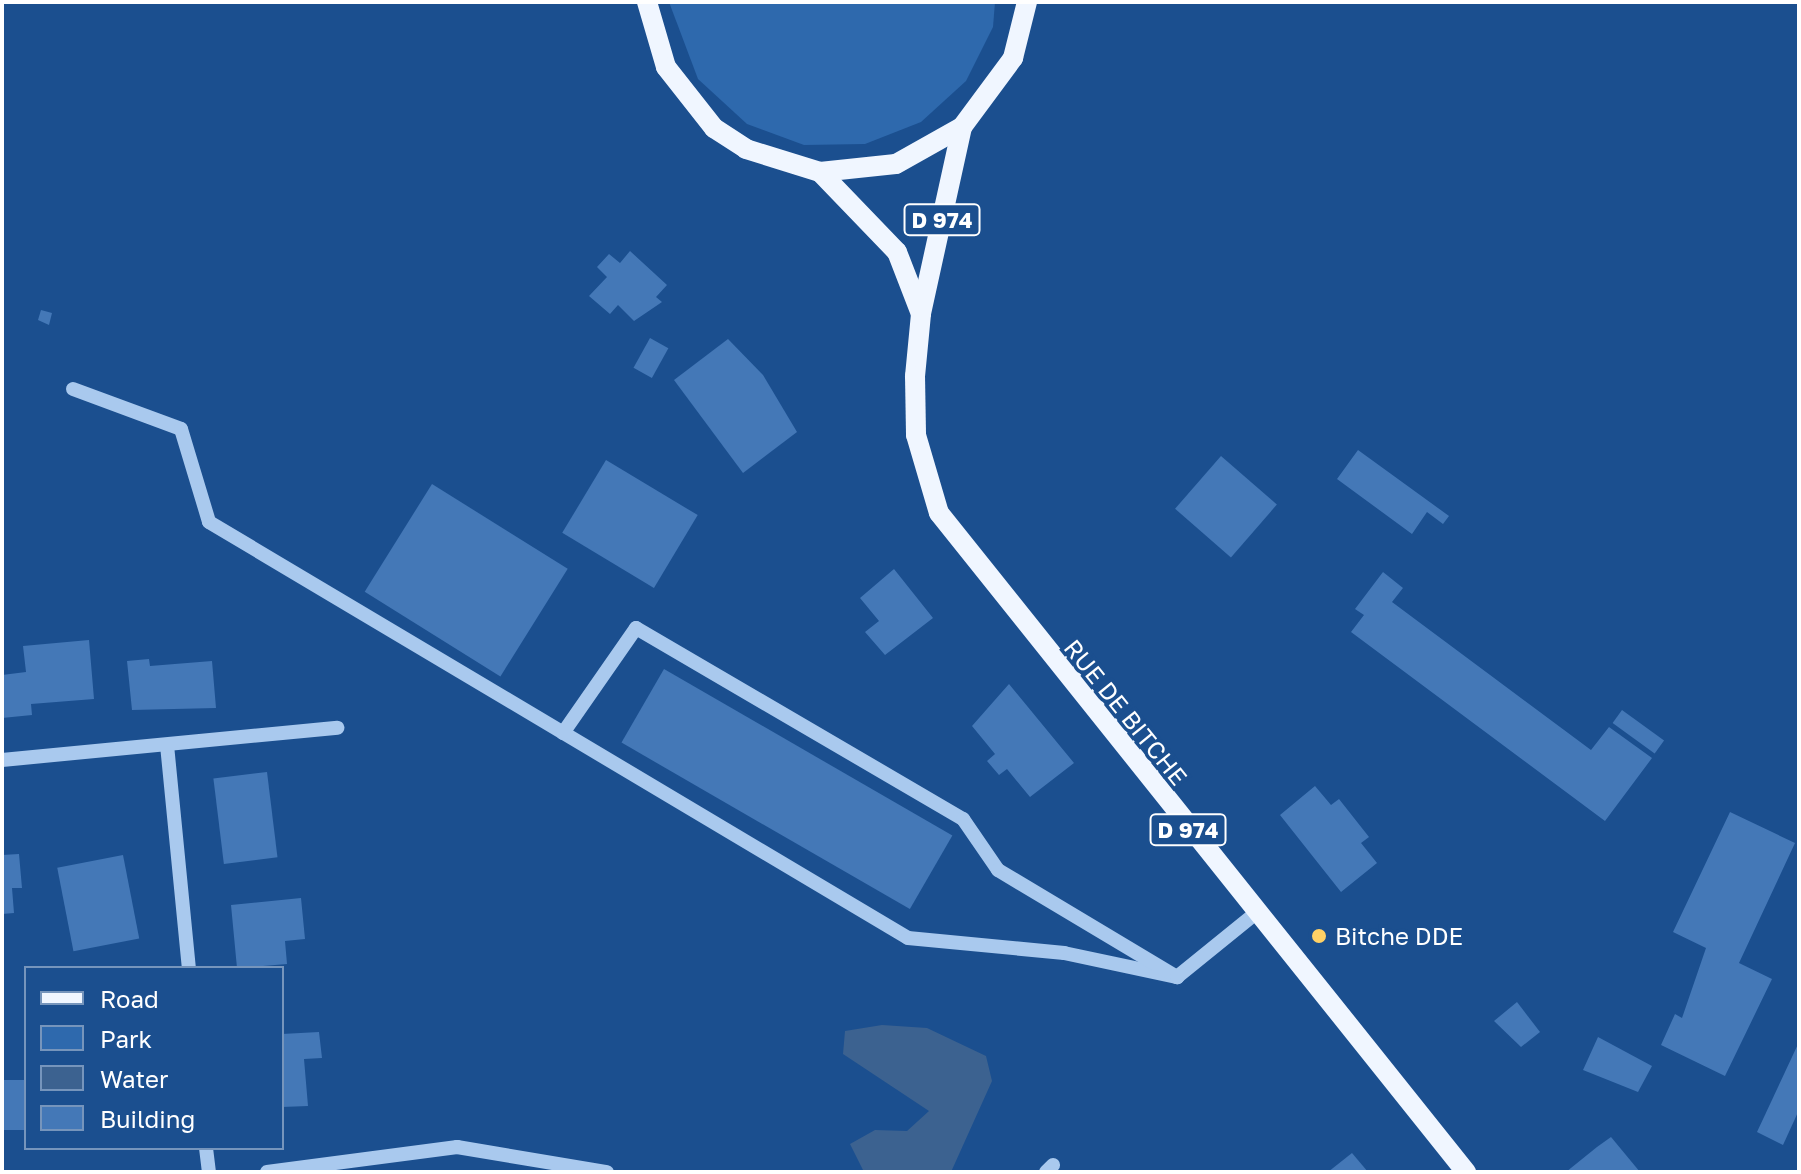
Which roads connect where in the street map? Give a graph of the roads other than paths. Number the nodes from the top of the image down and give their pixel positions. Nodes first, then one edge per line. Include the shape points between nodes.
1 (647, 2) edge
2 (1027, 2) edge
3 (962, 127) junction
4 (820, 172) junction
5 (921, 314) junction
6 (73, 389) dead end
7 (337, 728) dead end
8 (563, 733) junction
9 (167, 745) junction
10 (2, 760) edge
11 (1256, 913) junction
12 (189, 966) edge
13 (1177, 977) junction
14 (206, 1150) edge
15 (209, 1172) edge
16 (267, 1172) edge
17 (607, 1172) edge
18 (1466, 1172) edge

1 - 4 main road via 666,67 714,128 758,154
2 - 3 main road via 1013,58
3 - 4 main road via 896,164
3 - 5 main road, RUE DE BITCHE / D 974
4 - 5 main road, RUE DE BITCHE / D 974 via 897,252
5 - 11 main road, RUE DE BITCHE / D 974 via 916,435 939,513
6 - 8 street via 181,429 209,522
7 - 9 street
8 - 13 street via 908,938 1064,953
8 - 13 street via 636,628 963,819 998,870
9 - 10 street
9 - 12 street
11 - 13 street
11 - 18 main road, RUE DE BITCHE / D 974
14 - 15 street
16 - 17 street via 457,1147

